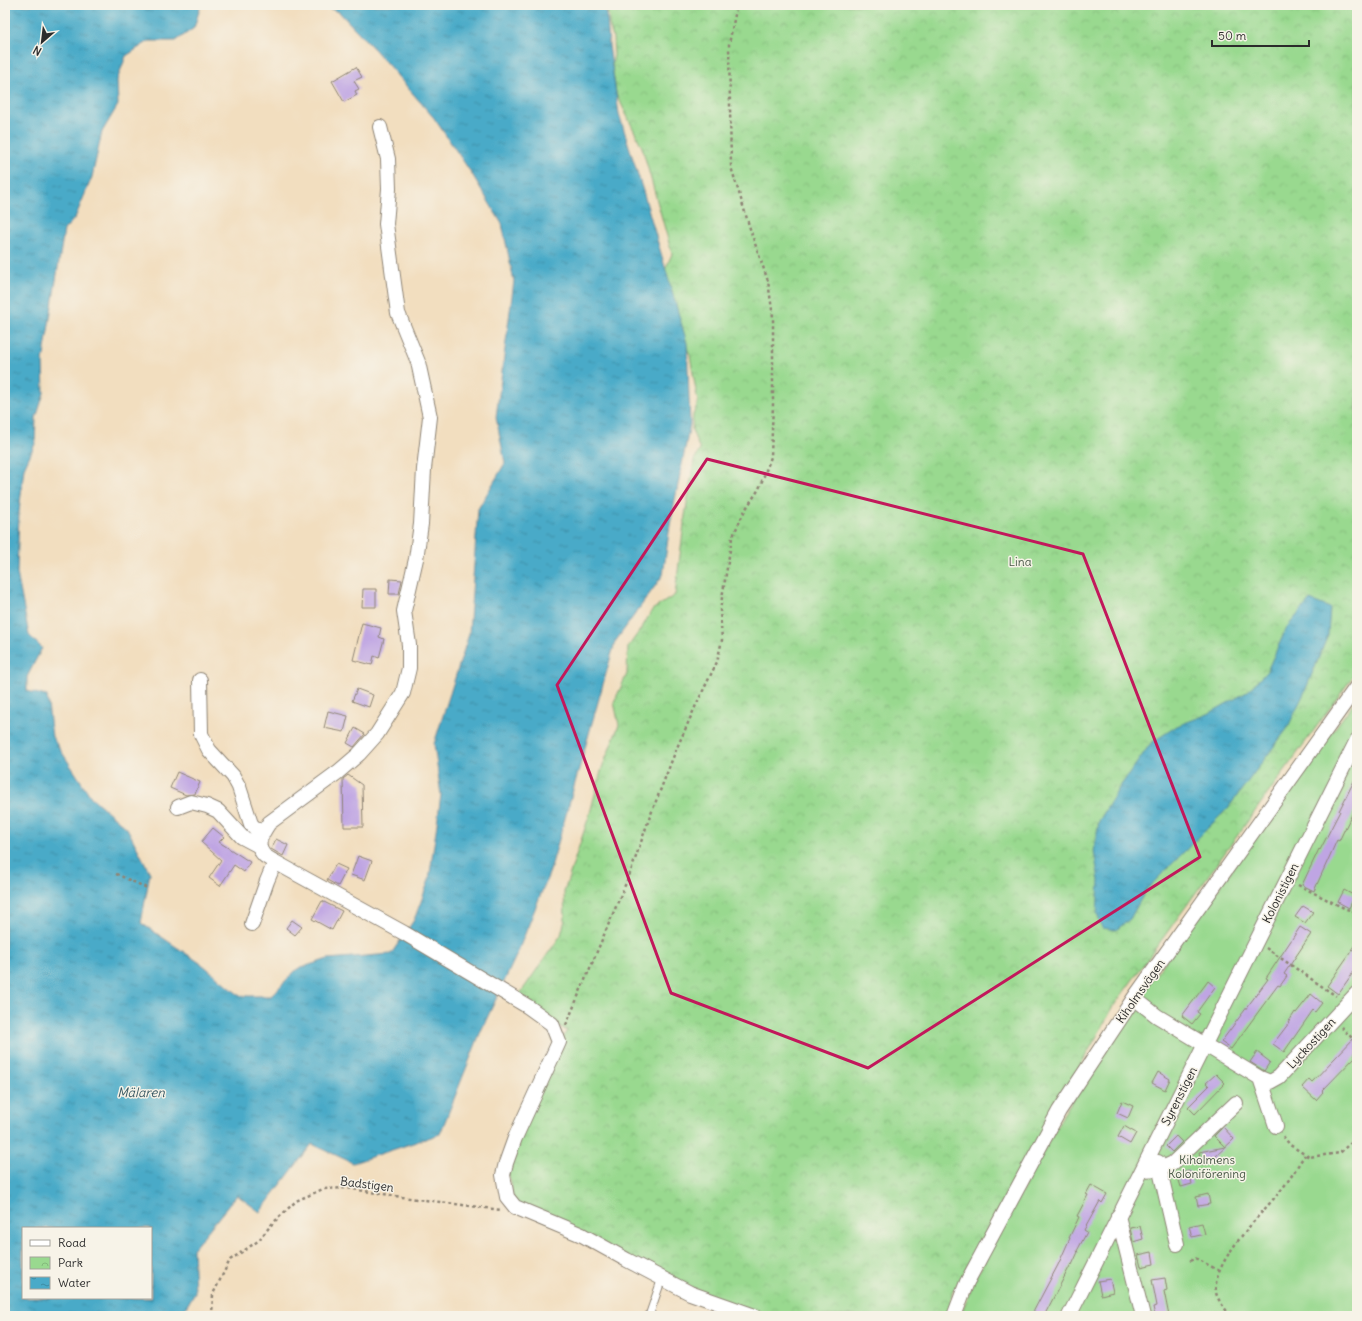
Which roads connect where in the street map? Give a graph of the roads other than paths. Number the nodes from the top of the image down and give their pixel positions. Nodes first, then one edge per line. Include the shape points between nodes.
1 (380, 127) dead end
2 (200, 680) dead end
3 (1356, 690) edge
4 (1357, 740) edge
5 (178, 807) dead end
6 (260, 840) junction
7 (275, 862) junction
8 (252, 924) dead end
9 (1357, 993) edge
10 (1134, 998) junction
11 (1204, 1045) junction
12 (1260, 1078) junction
13 (1236, 1103) dead end
14 (1276, 1126) road end
15 (1154, 1146) junction
16 (1160, 1169) junction
17 (1142, 1170) junction
18 (1118, 1216) junction
19 (1177, 1244) dead end
20 (662, 1278) junction
21 (649, 1316) edge
22 (755, 1316) edge
23 (954, 1316) edge
24 (1069, 1316) edge
25 (1143, 1316) edge

1 - 6 street via 388,160 386,224 398,313 418,362 430,417 420,531 404,611 409,645 409,668 402,693 377,734 338,772 269,823
2 - 6 street via 201,734 209,750 233,776 251,824
3 - 10 street, Kiholmsvägen
4 - 11 street, Kolonistigen
5 - 6 street via 191,802 207,806 218,811 242,837
6 - 7 street via 263,854
7 - 8 street
7 - 20 street via 404,933 527,1006 552,1024 560,1042 515,1138 506,1164 503,1175 507,1197 515,1207 582,1235
9 - 12 street, Lyckostigen via 1279,1078 1270,1082
10 - 11 street, Lyckostigen via 1156,1016
10 - 23 street, Kiholmsvägen via 1059,1111 967,1282
11 - 12 street, Lyckostigen
11 - 15 street, Syrenstigen
12 - 14 street
13 - 16 street via 1173,1163
15 - 16 street
15 - 17 street, Syrenstigen
16 - 17 street
16 - 19 street
17 - 18 street, Syrenstigen
18 - 24 street, Syrenstigen
18 - 25 street
20 - 21 lane
20 - 22 street via 690,1294

